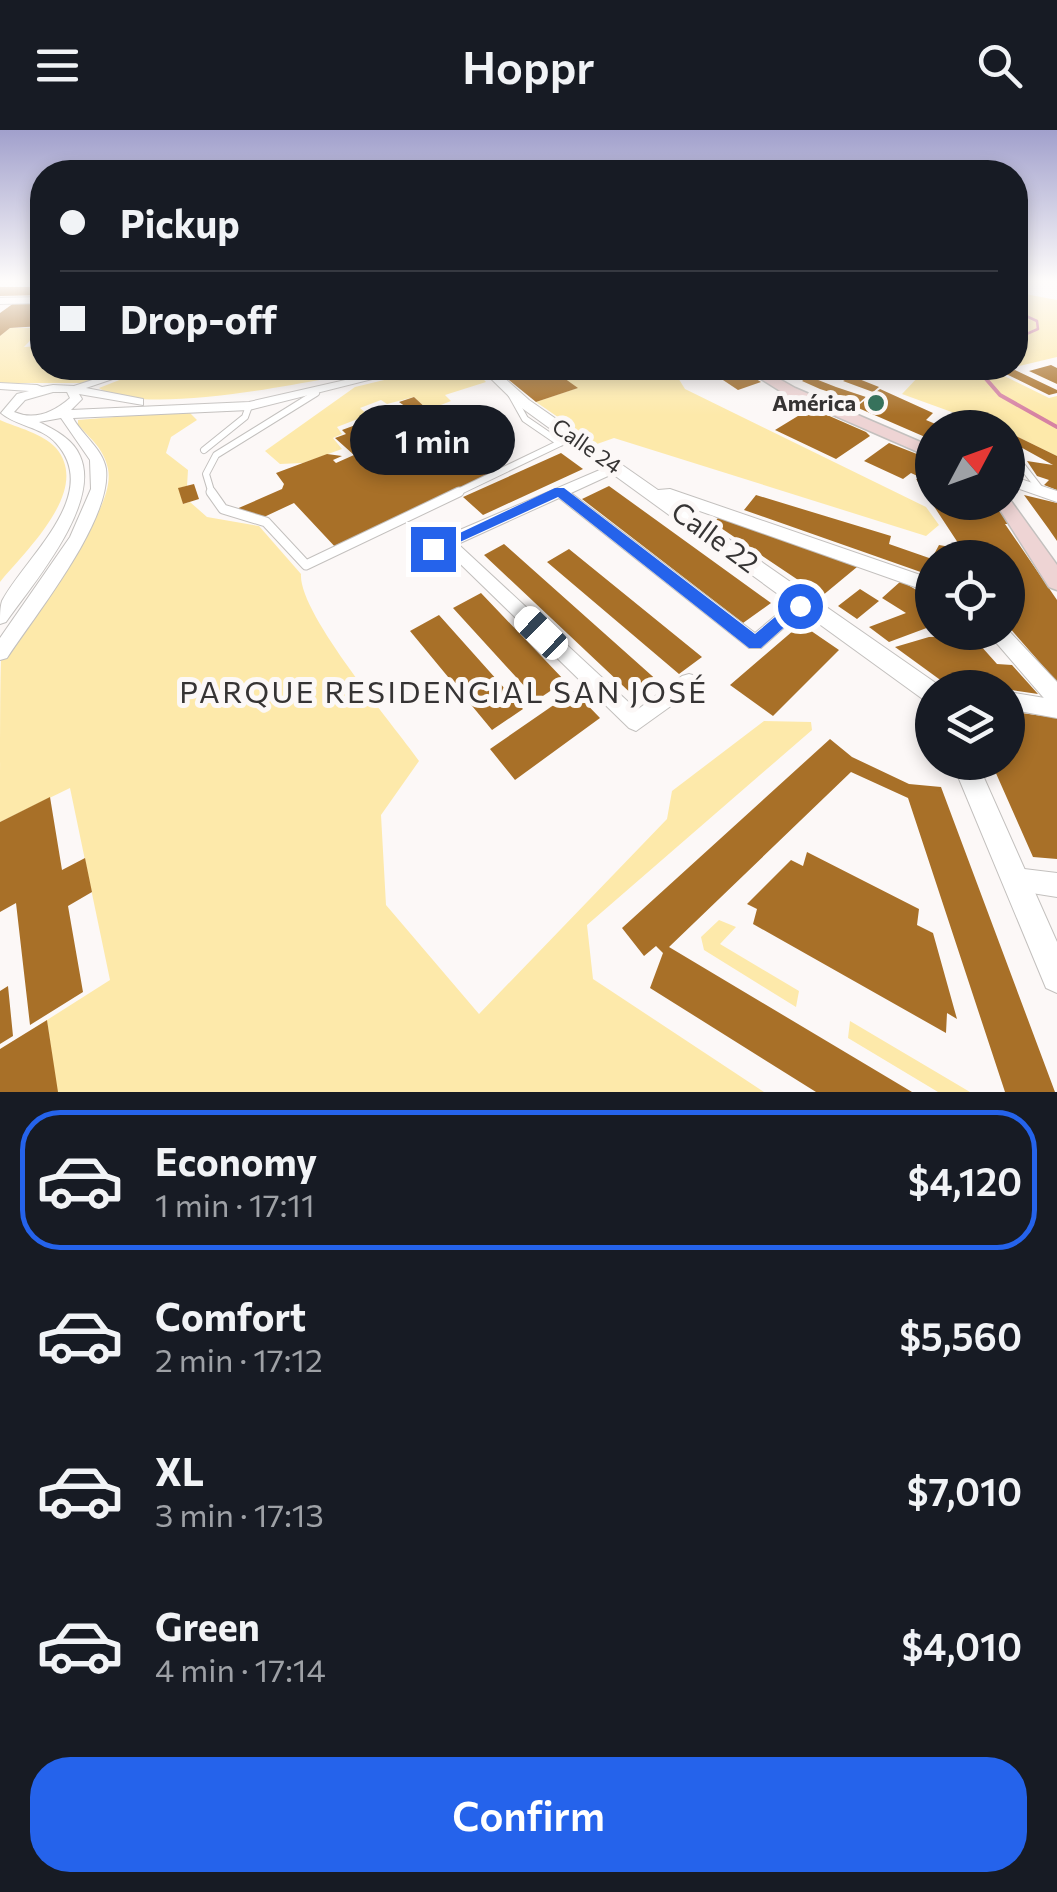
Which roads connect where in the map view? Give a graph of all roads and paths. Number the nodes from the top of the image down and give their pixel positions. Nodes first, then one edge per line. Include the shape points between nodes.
1 (110, 380) joint
2 (333, 380) edge
3 (365, 380) edge
4 (499, 380) edge
5 (781, 380) edge
6 (784, 380) edge
7 (0, 386) edge
8 (47, 389) junction
9 (316, 393) junction
10 (74, 402) junction
11 (248, 406) junction
12 (10, 415) edge
13 (915, 437) edge
14 (566, 440) junction
15 (915, 445) edge
16 (204, 450) dead end
17 (616, 467) junction
18 (1025, 467) edge
19 (643, 485) junction
20 (1025, 487) edge
21 (560, 491) junction
22 (1050, 494) edge
23 (1025, 507) edge
24 (1016, 520) edge
25 (1057, 555) edge
26 (915, 580) edge
27 (1057, 582) edge
28 (805, 601) junction
29 (0, 617) edge
30 (1013, 650) edge
31 (0, 653) edge
32 (915, 680) edge
33 (689, 682) dead end
34 (1057, 698) edge
35 (1025, 704) edge
36 (1057, 708) edge
37 (972, 780) edge
38 (1016, 880) junction
39 (1057, 885) edge
40 (1057, 976) edge

1 - 10 street
1 - 10 street
2 - 10 street via 242,399
3 - 9 street
4 - 14 street, Calle 24
5 - 15 main road
6 - 13 main road
7 - 8 street
8 - 10 street
8 - 12 street via 14,401
9 - 11 street
9 - 14 lane via 216,455 206,474 216,506 262,519 306,565
10 - 11 street via 72,420 88,411
10 - 12 street
10 - 31 street via 100,484 90,513
11 - 16 lane via 246,418
12 - 29 street via 58,437 80,470 80,482 66,520
14 - 17 street, Calle 24
17 - 19 street, Calle 24
17 - 21 street
18 - 22 lane
19 - 26 street
19 - 28 street, Calle 22
20 - 22 street
21 - 28 street via 755,644
21 - 33 street via 440,545 636,722
23 - 25 main road
24 - 27 main road
28 - 32 street, Calle 22
30 - 34 street
35 - 36 street
37 - 38 street
38 - 39 street
38 - 40 street

